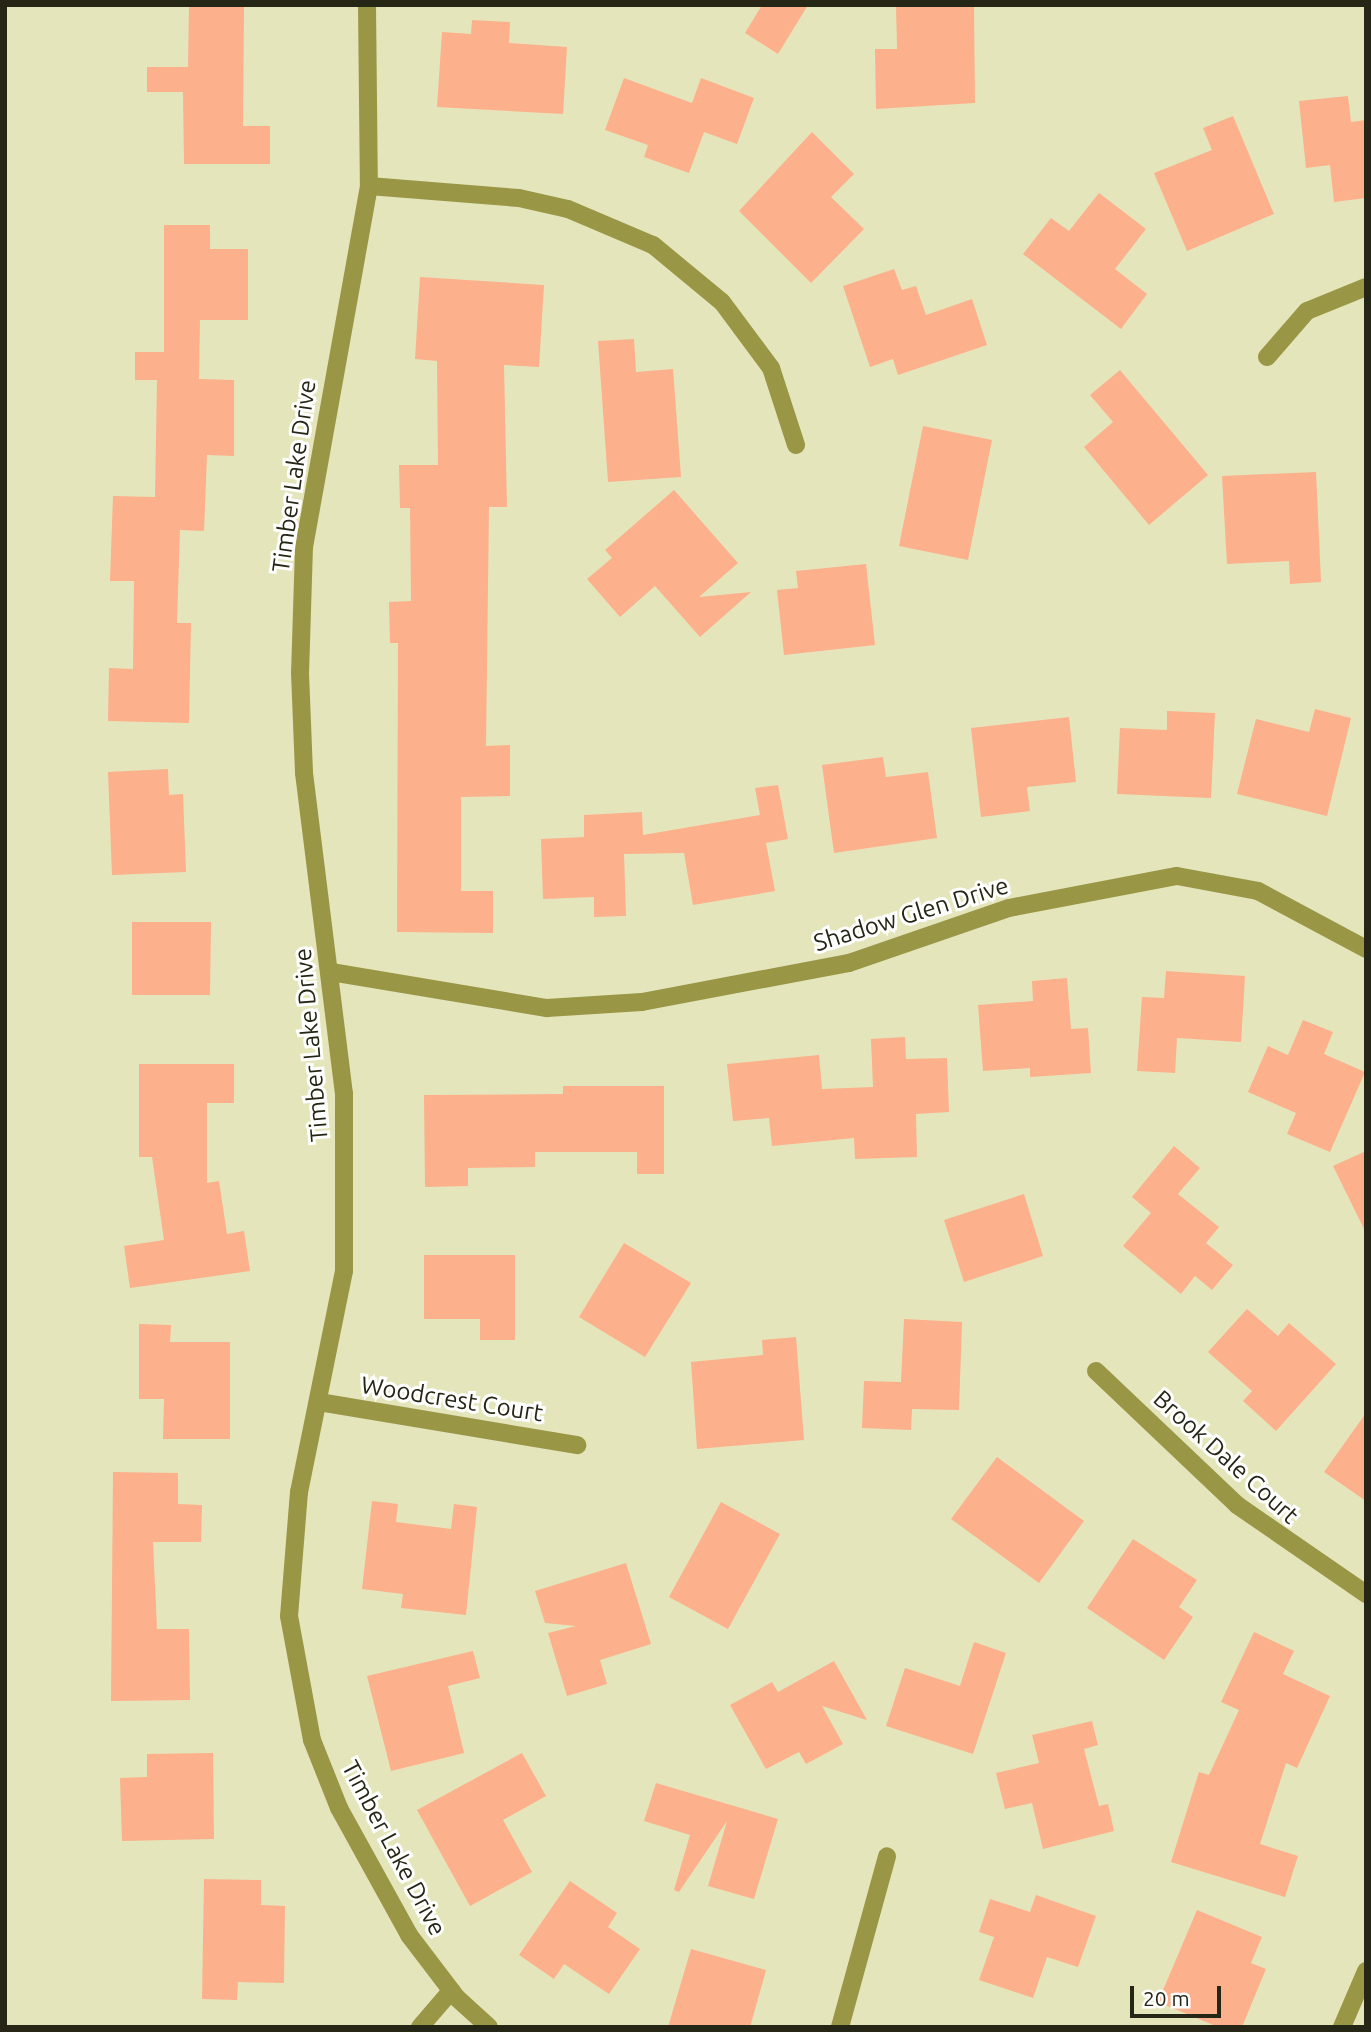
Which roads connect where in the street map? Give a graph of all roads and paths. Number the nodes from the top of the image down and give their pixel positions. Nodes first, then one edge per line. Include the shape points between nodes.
1 (367, 5) edge
2 (369, 186) junction
3 (1366, 287) edge
4 (1267, 357) dead end
5 (796, 445) dead end
6 (1366, 949) edge
7 (331, 972) junction
8 (1096, 1371) dead end
9 (319, 1402) junction
10 (577, 1445) dead end
11 (1366, 1594) edge
12 (887, 1856) dead end
13 (1366, 1971) edge
14 (451, 1991) junction
15 (420, 2027) edge
16 (489, 2027) edge
17 (840, 2027) edge
18 (1342, 2027) edge

1 - 2 street, Timber Lake Drive
2 - 5 street via 519,198 568,209 653,245 722,302 771,368
2 - 7 street, Timber Lake Drive via 304,547 304,773
3 - 4 street via 1307,311
6 - 7 street, Shadow Glen Drive via 1258,891 1177,876 1009,908 849,963 642,1002 547,1008
7 - 9 street, Timber Lake Drive via 346,1204 344,1271
8 - 11 street, Brook Dale Court via 1237,1505
9 - 10 street, Woodcrest Court
9 - 14 street, Timber Lake Drive via 299,1492 289,1616 296,1673 312,1740 339,1808 409,1935
12 - 17 street
13 - 18 street
14 - 15 street
14 - 16 street, Timber Lake Drive

